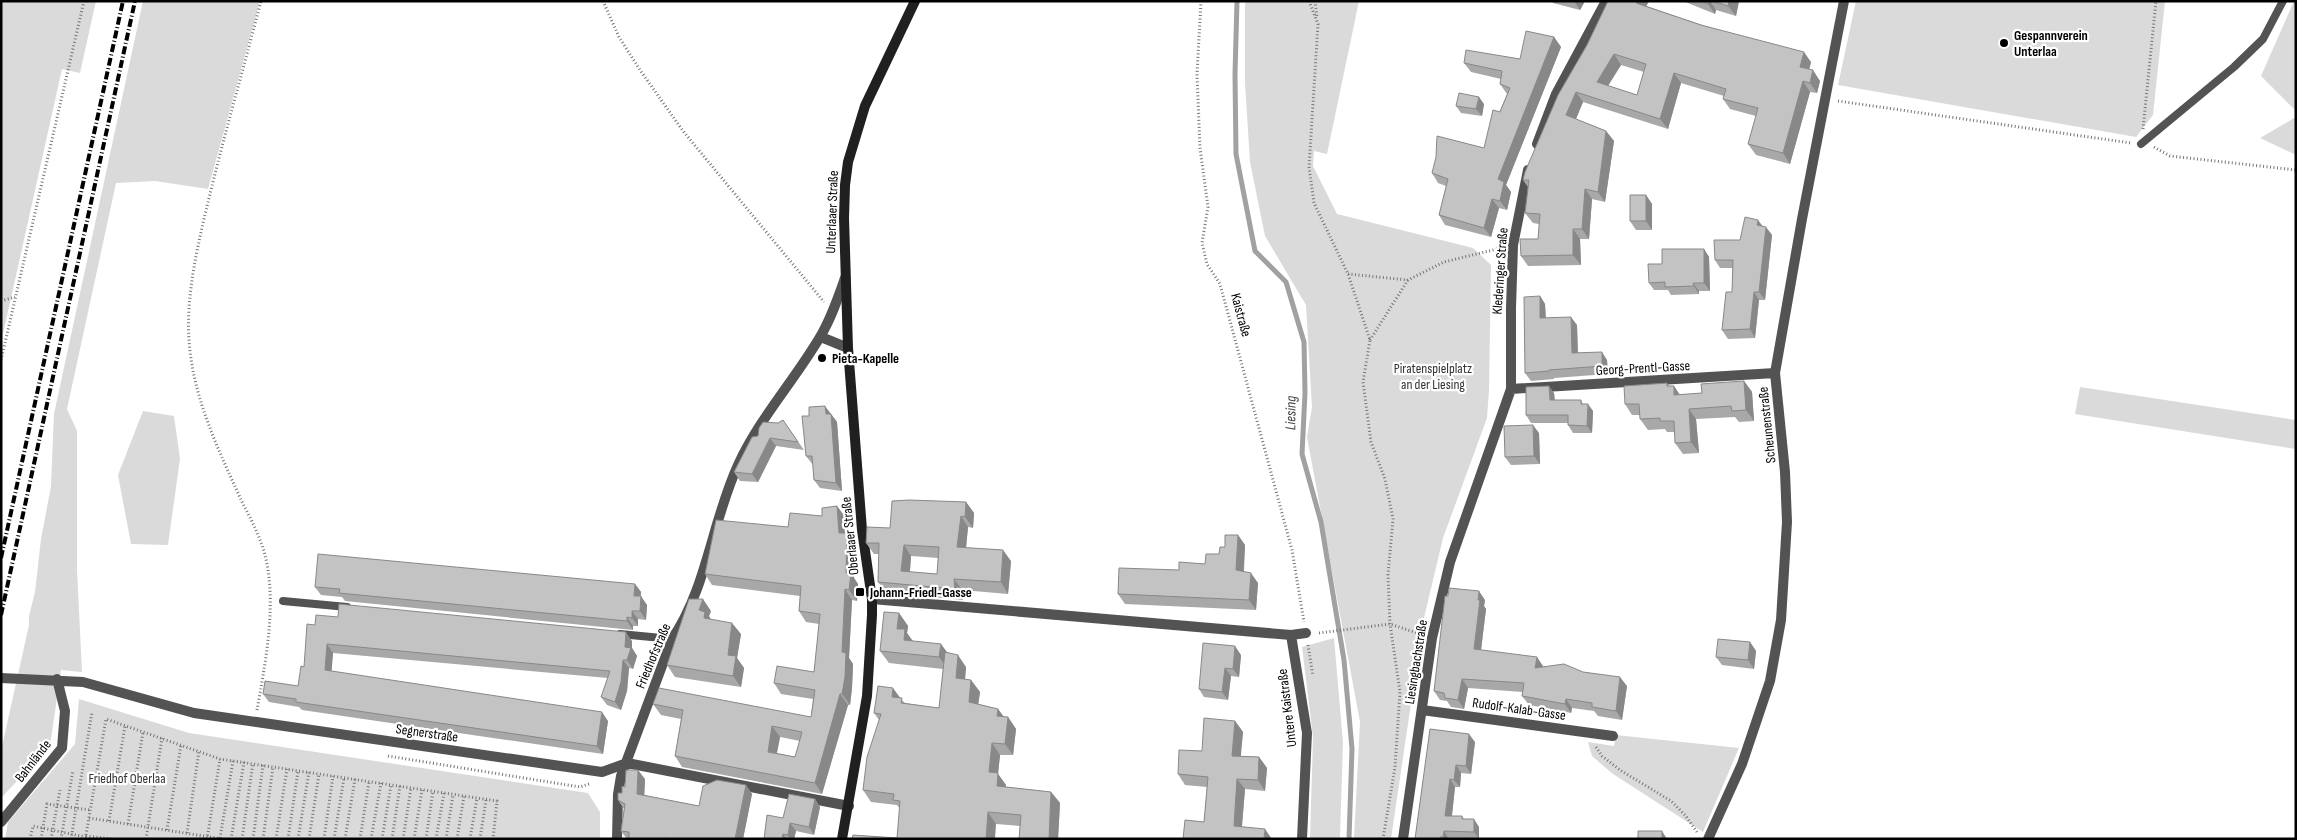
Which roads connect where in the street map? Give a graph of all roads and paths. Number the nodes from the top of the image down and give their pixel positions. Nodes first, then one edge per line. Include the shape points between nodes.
1 (84, 1) edge
2 (261, 1) edge
3 (604, 1) edge
4 (915, 1) edge
5 (1201, 1) edge
6 (1308, 1) edge
7 (1315, 1) edge
8 (1606, 1) edge
9 (1844, 1) edge
10 (2156, 1) edge
11 (2283, 1) edge
12 (1318, 24) junction
13 (1826, 99) junction
14 (2141, 144) junction
15 (2296, 170) edge
16 (1513, 244) junction
17 (1348, 274) junction
18 (845, 278) junction
19 (1408, 280) junction
20 (15, 296) junction
21 (1, 301) edge
22 (833, 312) junction
23 (820, 337) junction
24 (1370, 340) junction
25 (848, 348) junction
26 (1, 360) edge
27 (1775, 373) junction
28 (1512, 389) junction
29 (1474, 494) joint
30 (872, 599) junction
31 (283, 601) dead end
32 (351, 607) edge
33 (1390, 624) junction
34 (614, 633) edge
35 (1310, 633) junction
36 (1291, 635) junction
37 (1432, 638) junction
38 (672, 639) junction
39 (1, 678) edge
40 (57, 679) junction
41 (1422, 710) junction
42 (92, 712) dead end
43 (255, 722) junction
44 (125, 726) junction
45 (143, 732) junction
46 (1586, 732) junction
47 (1613, 736) dead end
48 (162, 738) junction
49 (181, 745) junction
50 (199, 751) junction
51 (382, 755) dead end
52 (220, 759) junction
53 (234, 761) junction
54 (244, 762) junction
55 (627, 763) junction
56 (253, 764) junction
57 (263, 765) junction
58 (274, 767) junction
59 (287, 769) junction
60 (73, 770) dead end
61 (298, 770) junction
62 (309, 772) junction
63 (319, 774) junction
64 (333, 776) junction
65 (344, 778) junction
66 (355, 779) junction
67 (369, 782) junction
68 (380, 783) junction
69 (592, 784) dead end
70 (391, 785) junction
71 (400, 786) junction
72 (411, 788) junction
73 (60, 790) dead end
74 (422, 790) junction
75 (433, 791) junction
76 (444, 793) junction
77 (453, 795) junction
78 (464, 796) junction
79 (476, 798) junction
80 (486, 800) junction
81 (57, 805) junction
82 (849, 806) junction
83 (67, 807) junction
84 (77, 808) junction
85 (90, 810) junction
86 (89, 818) junction
87 (109, 821) junction
88 (1, 822) edge
89 (128, 824) junction
90 (148, 827) junction
91 (43, 828) junction
92 (167, 830) junction
93 (53, 831) junction
94 (63, 833) junction
95 (187, 833) junction
96 (71, 837) edge
97 (86, 837) edge
98 (207, 838) edge
99 (30, 839) edge
100 (41, 839) edge
101 (51, 839) edge
102 (62, 839) edge
103 (110, 839) edge
104 (146, 839) edge
105 (222, 839) edge
106 (231, 839) edge
107 (242, 839) edge
108 (253, 839) edge
109 (263, 839) edge
110 (276, 839) edge
111 (288, 839) edge
112 (298, 839) edge
113 (309, 839) edge
114 (324, 839) edge
115 (334, 839) edge
116 (345, 839) edge
117 (360, 839) edge
118 (371, 839) edge
119 (382, 839) edge
120 (392, 839) edge
121 (403, 839) edge
122 (414, 839) edge
123 (426, 839) edge
124 (436, 839) edge
125 (446, 839) edge
126 (457, 839) edge
127 (470, 839) edge
128 (480, 839) edge
129 (493, 839) edge
130 (616, 839) edge
131 (842, 839) edge
132 (1302, 839) edge
133 (1383, 839) edge
134 (1403, 839) edge
135 (1702, 839) edge
136 (1708, 839) edge

1 - 20 path
2 - 43 path via 201,232 190,297 189,340 195,385 210,429 262,545 268,572 270,600
3 - 22 path via 619,37 683,131
4 - 18 main road, Unterlaaer Straße via 875,81 848,162 844,218
5 - 35 path, Kaistraße via 1197,74 1200,148 1208,207 1202,243 1207,264 1220,284 1292,550
6 - 12 path
7 - 12 path
8 - 16 street, Klederinger Straße via 1556,94 1532,158
9 - 13 street, Scheunenstraße
10 - 14 path
11 - 14 lane via 2262,39 2234,67
12 - 17 path via 1309,166 1314,203
13 - 14 path
13 - 27 street, Scheunenstraße
14 - 15 path via 2170,156
16 - 19 path via 1444,262
16 - 28 street, Klederinger Straße via 1510,308
17 - 19 path
17 - 24 path
18 - 22 street, Friedhofstraße
18 - 25 main road, Unterlaaer Straße
19 - 24 path
20 - 21 path
20 - 26 path
22 - 23 street, Friedhofstraße
23 - 25 street
23 - 38 street, Friedhofstraße via 743,453 723,503 698,584 681,626
24 - 33 path via 1364,382 1371,442 1385,479 1393,519 1388,575
25 - 30 main road, Oberlaaer Straße via 862,530
27 - 28 street, Georg-Prentl-Gasse
27 - 136 street, Scheunenstraße via 1787,522 1781,620 1770,681 1742,764
28 - 29 street, Klederinger Straße
29 - 37 street, Liesingbachstraße via 1450,562
30 - 36 street
30 - 82 main road, Oberlaaer Straße via 867,696
31 - 32 lane
33 - 35 path
33 - 37 path
33 - 133 path via 1400,692 1395,767
34 - 38 lane
35 - 36 street
36 - 132 street, Untere Kaistraße via 1306,733
37 - 41 street, Liesingbachstraße
38 - 55 street, Friedhofstraße
39 - 40 street, Segnerstraße
40 - 43 street, Segnerstraße via 83,682 194,713
40 - 88 street, Bahnlände via 65,712 62,748
41 - 46 street, Rudolf-Kalab-Gasse
41 - 134 street, Liesingbachstraße
42 - 84 path
43 - 55 street, Segnerstraße via 602,772
44 - 45 path
44 - 85 path via 106,719
44 - 87 path
45 - 48 path
45 - 89 path
46 - 47 street, Rudolf-Kalab-Gasse
46 - 135 path via 1602,756 1671,800
48 - 49 path
48 - 90 path
49 - 50 path
49 - 92 path
50 - 52 path
50 - 95 path
51 - 69 path via 580,786
52 - 53 path
52 - 98 path
53 - 54 path
53 - 105 path
54 - 56 path
54 - 106 path
55 - 82 street
55 - 130 street, Friedhofstraße via 618,794
56 - 57 path
56 - 107 path
57 - 58 path
57 - 108 path
58 - 59 path
58 - 109 path
59 - 61 path
59 - 110 path
60 - 83 path
61 - 62 path
61 - 111 path
62 - 63 path
62 - 112 path
63 - 64 path
63 - 113 path
64 - 65 path
64 - 114 path
65 - 66 path
65 - 115 path
66 - 67 path
66 - 116 path
67 - 68 path
67 - 117 path
68 - 70 path
68 - 118 path
70 - 71 path
70 - 119 path
71 - 72 path
71 - 120 path
72 - 74 path
72 - 121 path
73 - 81 path
74 - 75 path
74 - 122 path
75 - 76 path
75 - 123 path
76 - 77 path
76 - 124 path
77 - 78 path
77 - 125 path
78 - 79 path
78 - 126 path
79 - 80 path
79 - 127 path
80 - 128 path
80 - 129 path via 496,801
81 - 83 path
81 - 91 path via 47,804
81 - 93 path
82 - 131 main road, Oberlaaer Straße
83 - 84 path
83 - 94 path
84 - 85 path
84 - 96 path
85 - 86 path
86 - 87 path
86 - 97 path
87 - 89 path
89 - 90 path
90 - 92 path
90 - 104 path
91 - 93 path
91 - 99 path via 32,826
91 - 100 path
92 - 95 path
93 - 94 path
93 - 101 path
94 - 96 path
94 - 102 path
95 - 98 path
96 - 97 path
97 - 103 path
98 - 105 path

